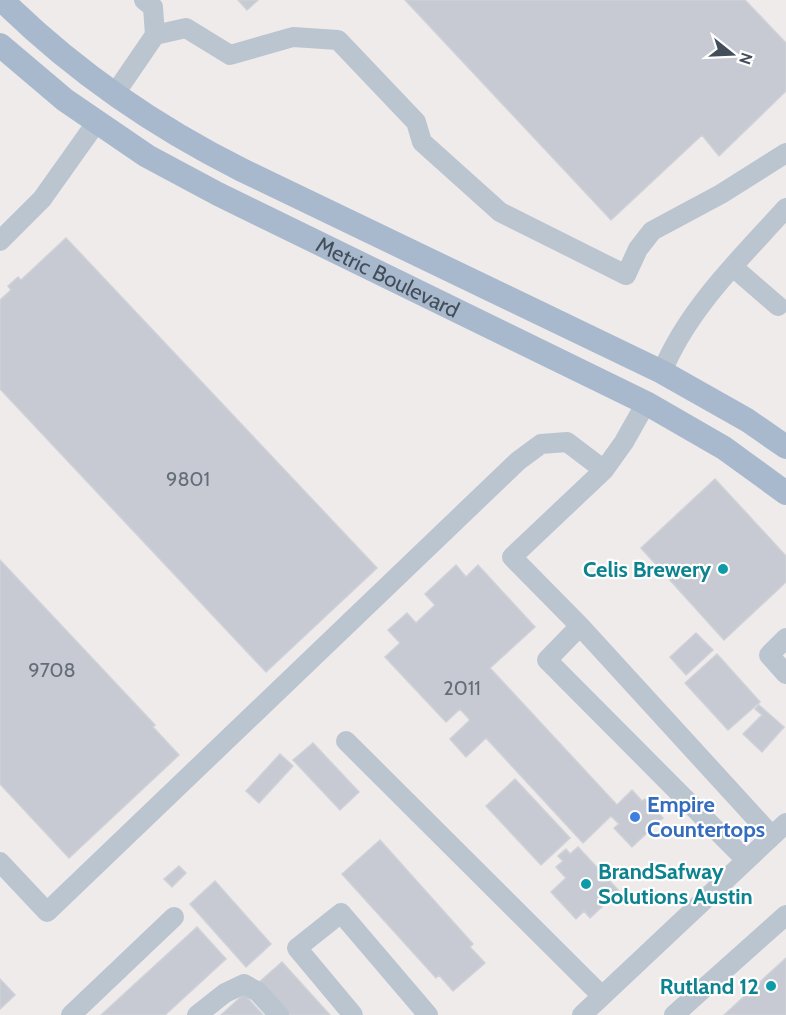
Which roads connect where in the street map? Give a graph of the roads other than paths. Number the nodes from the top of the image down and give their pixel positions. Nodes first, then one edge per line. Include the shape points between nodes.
1 (2, 0) edge
2 (144, 0) edge
3 (155, 35) junction
4 (0, 45) edge
5 (114, 95) junction
6 (96, 123) junction
7 (786, 153) edge
8 (786, 208) edge
9 (0, 241) edge
10 (733, 267) junction
11 (777, 306) dead end
12 (662, 372) junction
13 (646, 403) junction
14 (786, 447) edge
15 (604, 470) junction
16 (786, 493) edge
17 (580, 626) junction
18 (786, 638) edge
19 (786, 674) edge
20 (346, 741) dead end
21 (779, 830) edge
22 (746, 861) junction
23 (0, 862) edge
24 (786, 915) edge
25 (174, 917) dead end
26 (602, 996) junction
27 (71, 1015) edge
28 (197, 1015) edge
29 (279, 1015) edge
30 (352, 1015) edge
31 (428, 1015) edge
32 (582, 1015) edge
33 (675, 1015) edge

1 - 5 main road, Metric Boulevard
2 - 3 street via 153,7
3 - 5 street
3 - 7 street via 186,28 230,55 293,37 338,40 416,122 422,142 500,212 626,275 652,231
4 - 6 main road, Metric Boulevard
5 - 6 main road
5 - 12 main road, Metric Boulevard via 222,160
6 - 9 street via 42,199
6 - 13 main road, Metric Boulevard via 218,194
8 - 10 street
10 - 11 street
10 - 12 street via 690,318
12 - 13 main road
12 - 14 main road, Metric Boulevard
13 - 15 street
13 - 16 main road, Metric Boulevard via 724,448
15 - 17 street via 512,557
15 - 23 street via 567,442 541,444 518,461 47,912
17 - 21 street
17 - 22 street via 547,660
18 - 19 street via 769,655
20 - 26 street
21 - 22 street
22 - 26 street
24 - 33 street
25 - 27 street
26 - 32 street
28 - 29 street via 244,984 258,992
30 - 31 street via 297,948 341,913

